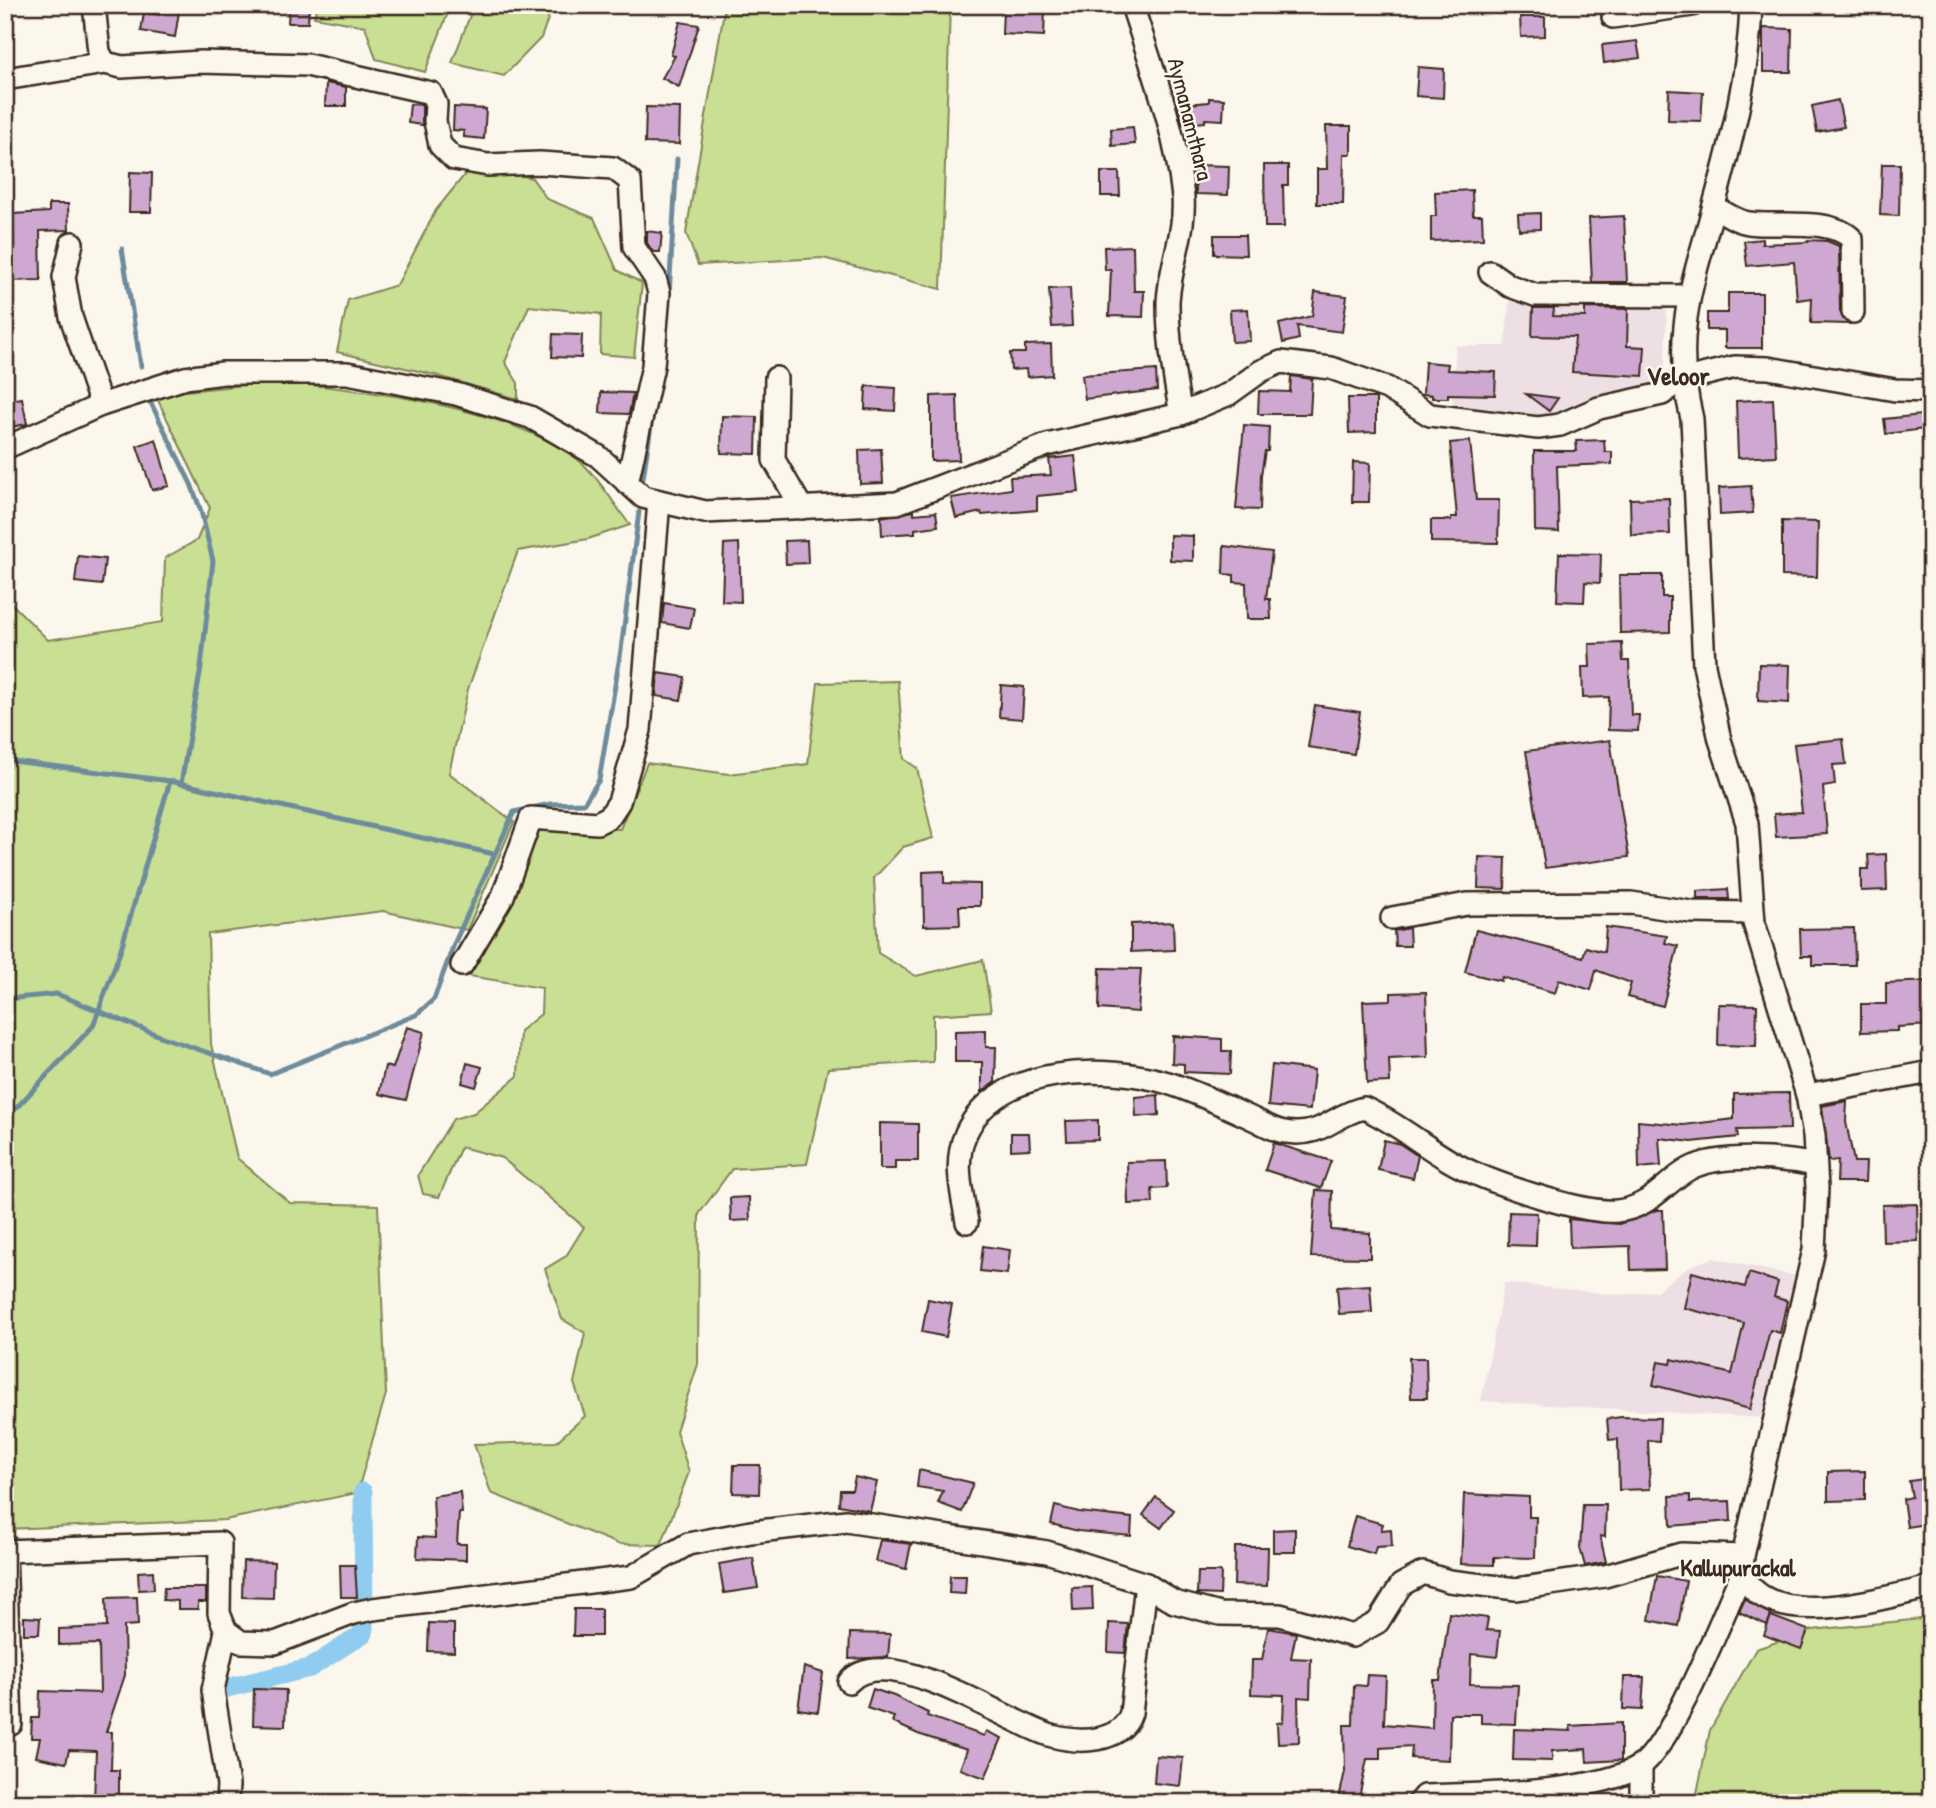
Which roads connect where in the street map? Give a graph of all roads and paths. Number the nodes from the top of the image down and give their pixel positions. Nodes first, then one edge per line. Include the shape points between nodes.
1 (94, 5) edge
2 (1132, 5) edge
3 (1692, 5) edge
4 (1751, 5) edge
5 (1613, 17) dead end
6 (105, 62) junction
7 (5, 79) edge
8 (1714, 207) junction
9 (72, 243) dead end
10 (1490, 272) dead end
11 (1688, 296) junction
12 (1853, 312) dead end
13 (776, 378) dead end
14 (1682, 380) junction
15 (1931, 391) edge
16 (100, 405) junction
17 (1181, 414) junction
18 (5, 447) edge
19 (627, 483) junction
20 (659, 501) junction
21 (802, 508) junction
22 (1753, 913) junction
23 (1392, 918) dead end
24 (462, 965) dead end
25 (1931, 1072) edge
26 (1807, 1095) junction
27 (1815, 1165) junction
28 (967, 1222) dead end
29 (5, 1551) edge
30 (1742, 1564) junction
31 (1146, 1584) junction
32 (1931, 1587) edge
33 (226, 1631) junction
34 (849, 1682) dead end
35 (11, 1724) dead end
36 (1641, 1766) junction
37 (227, 1803) edge
38 (1418, 1803) edge
39 (1641, 1803) edge

1 - 6 street via 99,52
2 - 17 street, Aymanamthara via 1175,146 1183,199 1168,300
3 - 5 street
4 - 8 street via 1750,43
6 - 7 street
6 - 19 street via 122,66 201,62 307,65 431,93 440,145 454,159 488,165 613,167 630,181 634,247 655,278 659,293 653,366
8 - 11 street
8 - 12 street via 1746,223 1783,222 1844,232 1852,239
9 - 16 street via 64,277 71,317
10 - 11 street via 1535,295
11 - 14 street
13 - 21 street via 774,460
14 - 15 street via 1754,366 1895,390
14 - 17 street via 1662,394 1538,428 1430,415 1387,388 1331,368 1281,362 1229,394
14 - 22 street via 1692,419 1704,665 1720,740 1747,823
16 - 18 street
16 - 19 street via 167,383 223,373 347,373 456,394 530,417 598,456
17 - 21 street via 1047,445 897,503
19 - 20 street via 643,497
20 - 21 street via 705,512
20 - 24 street via 640,730 619,802 609,817 597,823 531,818 503,896
22 - 23 street via 1691,912 1631,903 1467,904
22 - 26 street
25 - 26 street
26 - 27 street
27 - 28 street via 1764,1158 1714,1163 1691,1168 1648,1201 1618,1211 1583,1208 1539,1197 1452,1163 1364,1108 1319,1132 1284,1132 1169,1083 1127,1074 1061,1074 1017,1086 984,1108 966,1134 958,1174
27 - 30 street via 1814,1250
29 - 33 street via 220,1544 219,1613
29 - 35 street
30 - 31 street via 1681,1554 1605,1576 1516,1589 1423,1573 1401,1585 1378,1622 1353,1636 1280,1615 1220,1614 1174,1602
30 - 32 street via 1758,1597 1783,1606 1811,1608
30 - 36 street via 1700,1668 1657,1751
31 - 33 street via 1047,1552 846,1521 688,1544 631,1577 363,1611 275,1643 241,1642
31 - 34 street via 1131,1713 1124,1725 1101,1738 1050,1736 956,1689 900,1674 865,1672
33 - 37 street via 213,1690
36 - 38 street via 1573,1785 1424,1796
36 - 39 street

